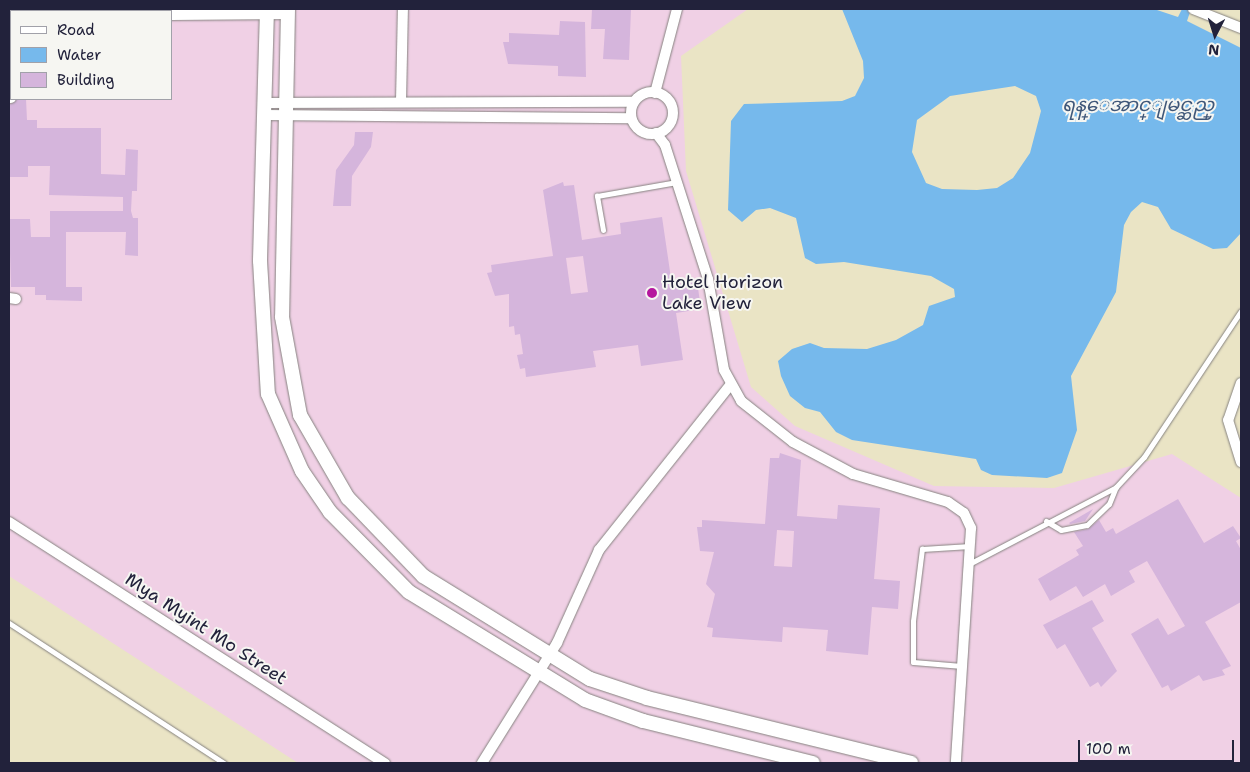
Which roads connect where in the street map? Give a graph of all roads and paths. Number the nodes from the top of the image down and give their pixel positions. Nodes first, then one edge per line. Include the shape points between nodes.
1 (403, 9) edge
2 (677, 9) edge
3 (1194, 9) edge
4 (288, 11) edge
5 (267, 12) edge
6 (172, 15) edge
7 (1241, 28) edge
8 (655, 92) junction
9 (401, 101) junction
10 (486, 102) junction
11 (634, 102) junction
12 (265, 109) junction
13 (286, 109) junction
14 (631, 118) junction
15 (486, 120) junction
16 (656, 133) junction
17 (677, 182) junction
18 (603, 230) dead end
19 (1241, 311) edge
20 (1241, 383) edge
21 (731, 384) junction
22 (1241, 462) edge
23 (1116, 487) junction
24 (1046, 521) junction
25 (9, 522) edge
26 (970, 546) junction
27 (969, 564) junction
28 (9, 623) edge
29 (549, 657) junction
30 (962, 666) junction
31 (538, 674) junction
32 (224, 763) edge
33 (385, 763) edge
34 (482, 763) edge
35 (813, 763) edge
36 (911, 763) edge
37 (956, 763) edge

1 - 9 street
2 - 8 street
3 - 7 street
4 - 5 street
4 - 13 main road
5 - 6 street
5 - 12 main road
8 - 11 street
8 - 16 street via 668,101 672,116
9 - 10 street
9 - 13 street
10 - 11 street
10 - 15 street
11 - 14 street
12 - 13 street
12 - 31 main road via 260,261 268,394 302,470 330,512 409,592
13 - 15 street
13 - 29 main road via 282,317 300,415 320,457 379,535 423,576
14 - 15 street
14 - 16 street via 641,131
16 - 17 street
17 - 18 lane via 597,196
17 - 21 street via 708,279 724,370
19 - 23 lane via 1144,457
20 - 22 street via 1228,420
21 - 26 street via 741,401 793,442 853,474 948,502 968,521
21 - 29 street via 599,550
23 - 24 lane
23 - 24 lane via 1109,504 1087,525 1061,530
24 - 27 lane
25 - 33 street, Mya Myint Mo Street
26 - 27 street
26 - 30 lane via 922,549 913,621 913,662
27 - 30 street
28 - 32 lane
29 - 31 street
29 - 36 main road via 590,679 647,698
30 - 37 street
31 - 34 street
31 - 35 main road via 585,700 643,721

